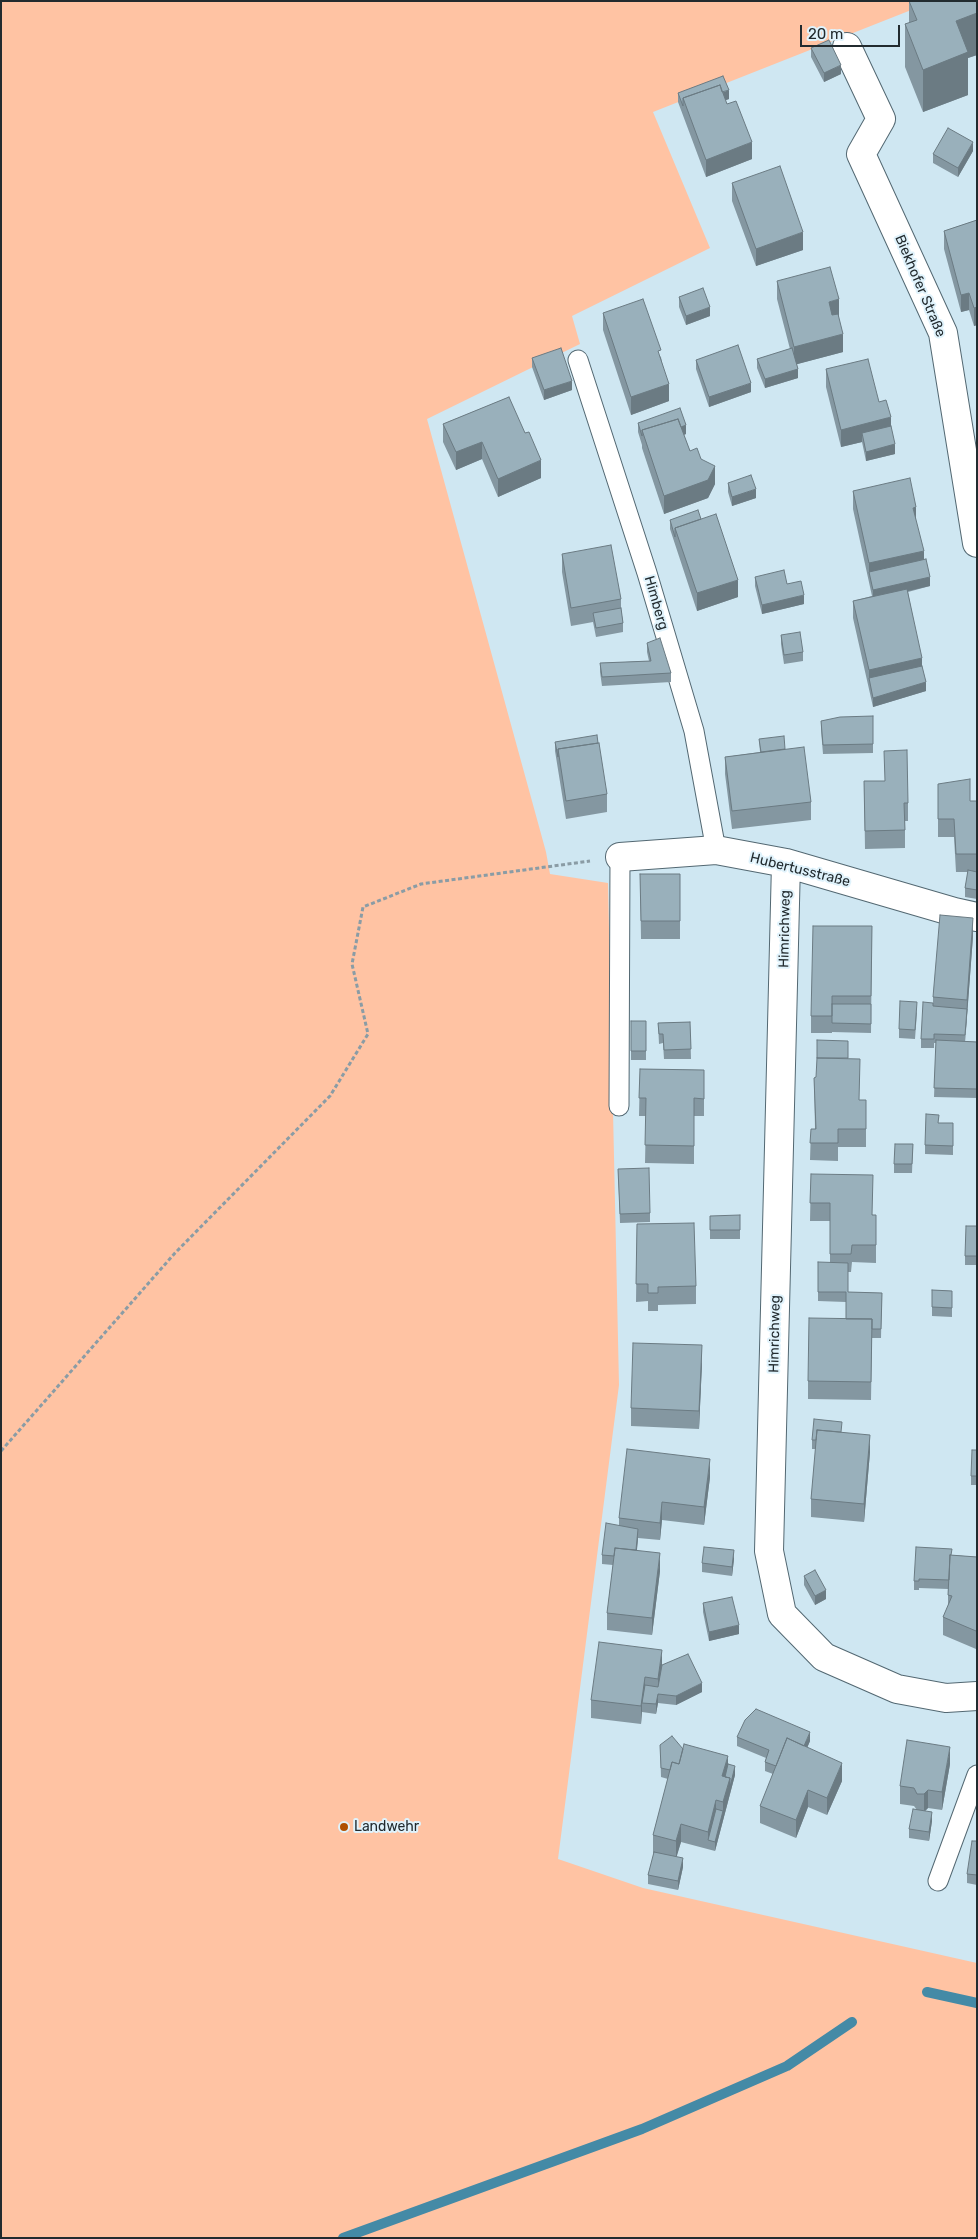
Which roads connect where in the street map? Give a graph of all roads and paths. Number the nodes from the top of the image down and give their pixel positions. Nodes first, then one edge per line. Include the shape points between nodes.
1 (846, 47) dead end
2 (578, 360) dead end
3 (977, 543) edge
4 (716, 850) junction
5 (620, 857) junction
6 (786, 863) junction
7 (977, 917) edge
8 (619, 1106) dead end
9 (1, 1451) edge
10 (977, 1696) edge
11 (977, 1775) edge
12 (938, 1881) dead end

1 - 3 street, Biekhofer Straße via 881,120 861,154 943,333
2 - 4 lane, Himberg via 694,731
4 - 5 street, Hubertusstraße
4 - 6 street, Hubertusstraße
5 - 8 lane
5 - 9 path via 421,884 363,907 352,964 368,1034 330,1096 175,1253
6 - 7 street, Hubertusstraße
6 - 10 street, Himrichweg via 769,1551 782,1614 824,1657 898,1689 946,1698
11 - 12 lane

